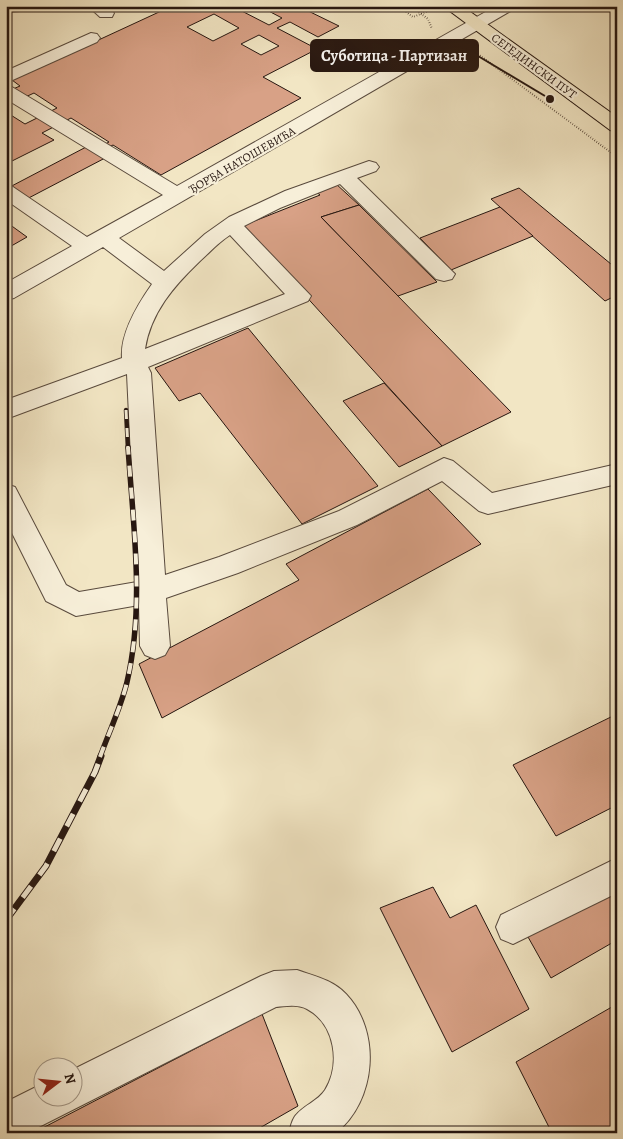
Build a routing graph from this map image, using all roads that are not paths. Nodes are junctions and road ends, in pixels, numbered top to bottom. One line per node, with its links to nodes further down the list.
1 (451, 6): 3 (main road, СЕГЕДИНСКИ ПУТ)
2 (508, 6): 3 (street, ЂОРЂА НАТОШЕВИЋА)
3 (477, 25): 7 (main road, СЕГЕДИНСКИ ПУТ); 11 (street, ЂОРЂА НАТОШЕВИЋА)
4 (91, 38): 5 (street)
5 (6, 78)
6 (6, 91): 11 (street)
7 (617, 126)
8 (369, 167): 9 (street)
9 (344, 176): 12 (street); 14 (street)
10 (6, 191): 13 (street)
11 (179, 196): 13 (street, ЂОРЂА НАТОШЕВИЋА)
12 (232, 225): 15 (street); 17 (street)
13 (96, 242): 15 (street); 16 (street, ЂОРЂА НАТОШЕВИЋА)
14 (444, 274)
15 (164, 282): 17 (street)
16 (6, 293)
17 (134, 363): 18 (street); 21 (street)
18 (6, 410)
19 (617, 474): 21 (street)
20 (6, 494): 21 (street)
21 (152, 592): 22 (street)
22 (154, 646)
23 (617, 875): 24 (street)
24 (513, 926)
25 (82, 1085): 28 (street)
26 (39, 1106): 27 (street)
27 (6, 1123)
28 (309, 1129)

